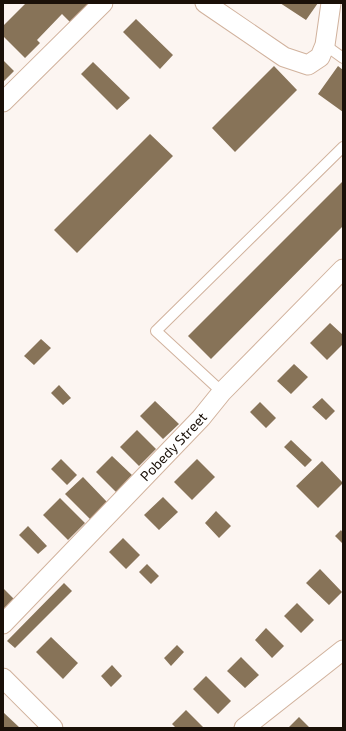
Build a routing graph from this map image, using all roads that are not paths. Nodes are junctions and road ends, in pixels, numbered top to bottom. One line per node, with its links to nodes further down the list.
1 (103, 3): 6 (street)
2 (205, 3): 4 (street)
3 (331, 3): 4 (street)
4 (325, 45): 5 (lane)
5 (343, 58)
6 (3, 102)
7 (343, 147): 9 (lane)
8 (343, 269): 9 (street, Pobedy Street)
9 (222, 392): 10 (street, Pobedy Street)
10 (3, 624)
11 (343, 650): 14 (street)
12 (3, 678): 13 (street)
13 (53, 728)
14 (244, 728)

